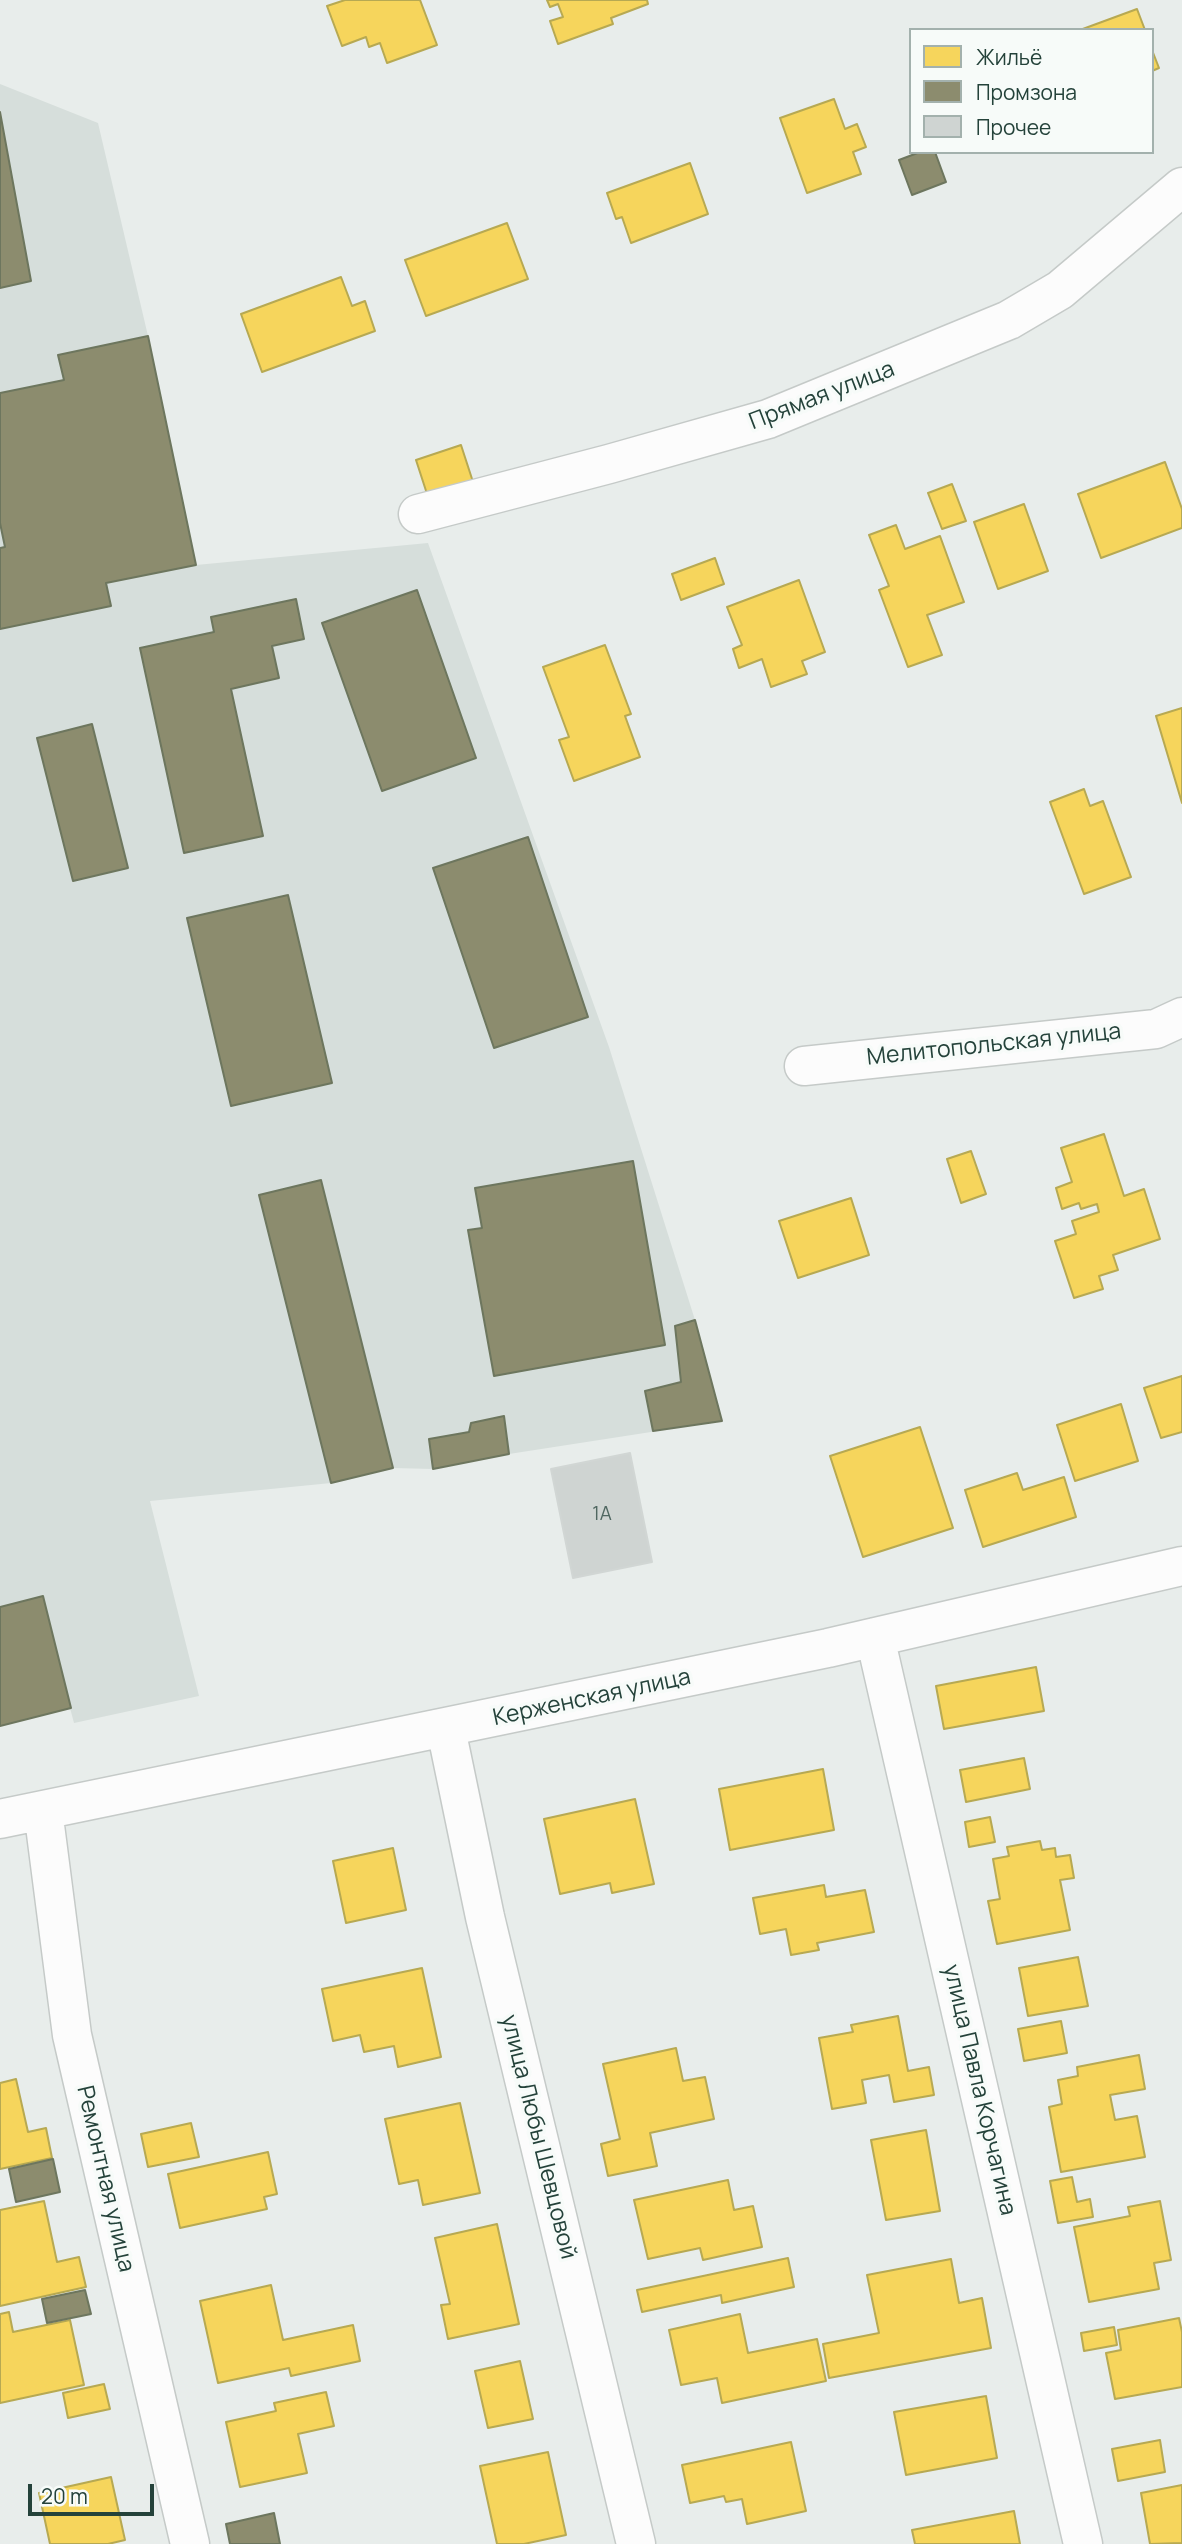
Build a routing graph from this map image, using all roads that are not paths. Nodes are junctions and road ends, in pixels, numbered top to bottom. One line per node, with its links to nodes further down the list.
1 (1182, 187): 2 (street, Прямая улица)
2 (418, 513)
3 (1182, 1017): 4 (street, Мелитопольская улица)
4 (804, 1066)
5 (1182, 1566): 6 (street, Керженская улица)
6 (876, 1637): 7 (street, Керженская улица); 12 (street, улица Павла Корчагина)
7 (446, 1728): 8 (street, Керженская улица); 11 (street, улица Любы Шевцовой)
8 (43, 1810): 9 (street, Керженская улица); 10 (street, Ремонтная улица)
9 (0, 1819)
10 (190, 2544)
11 (636, 2544)
12 (1083, 2544)

